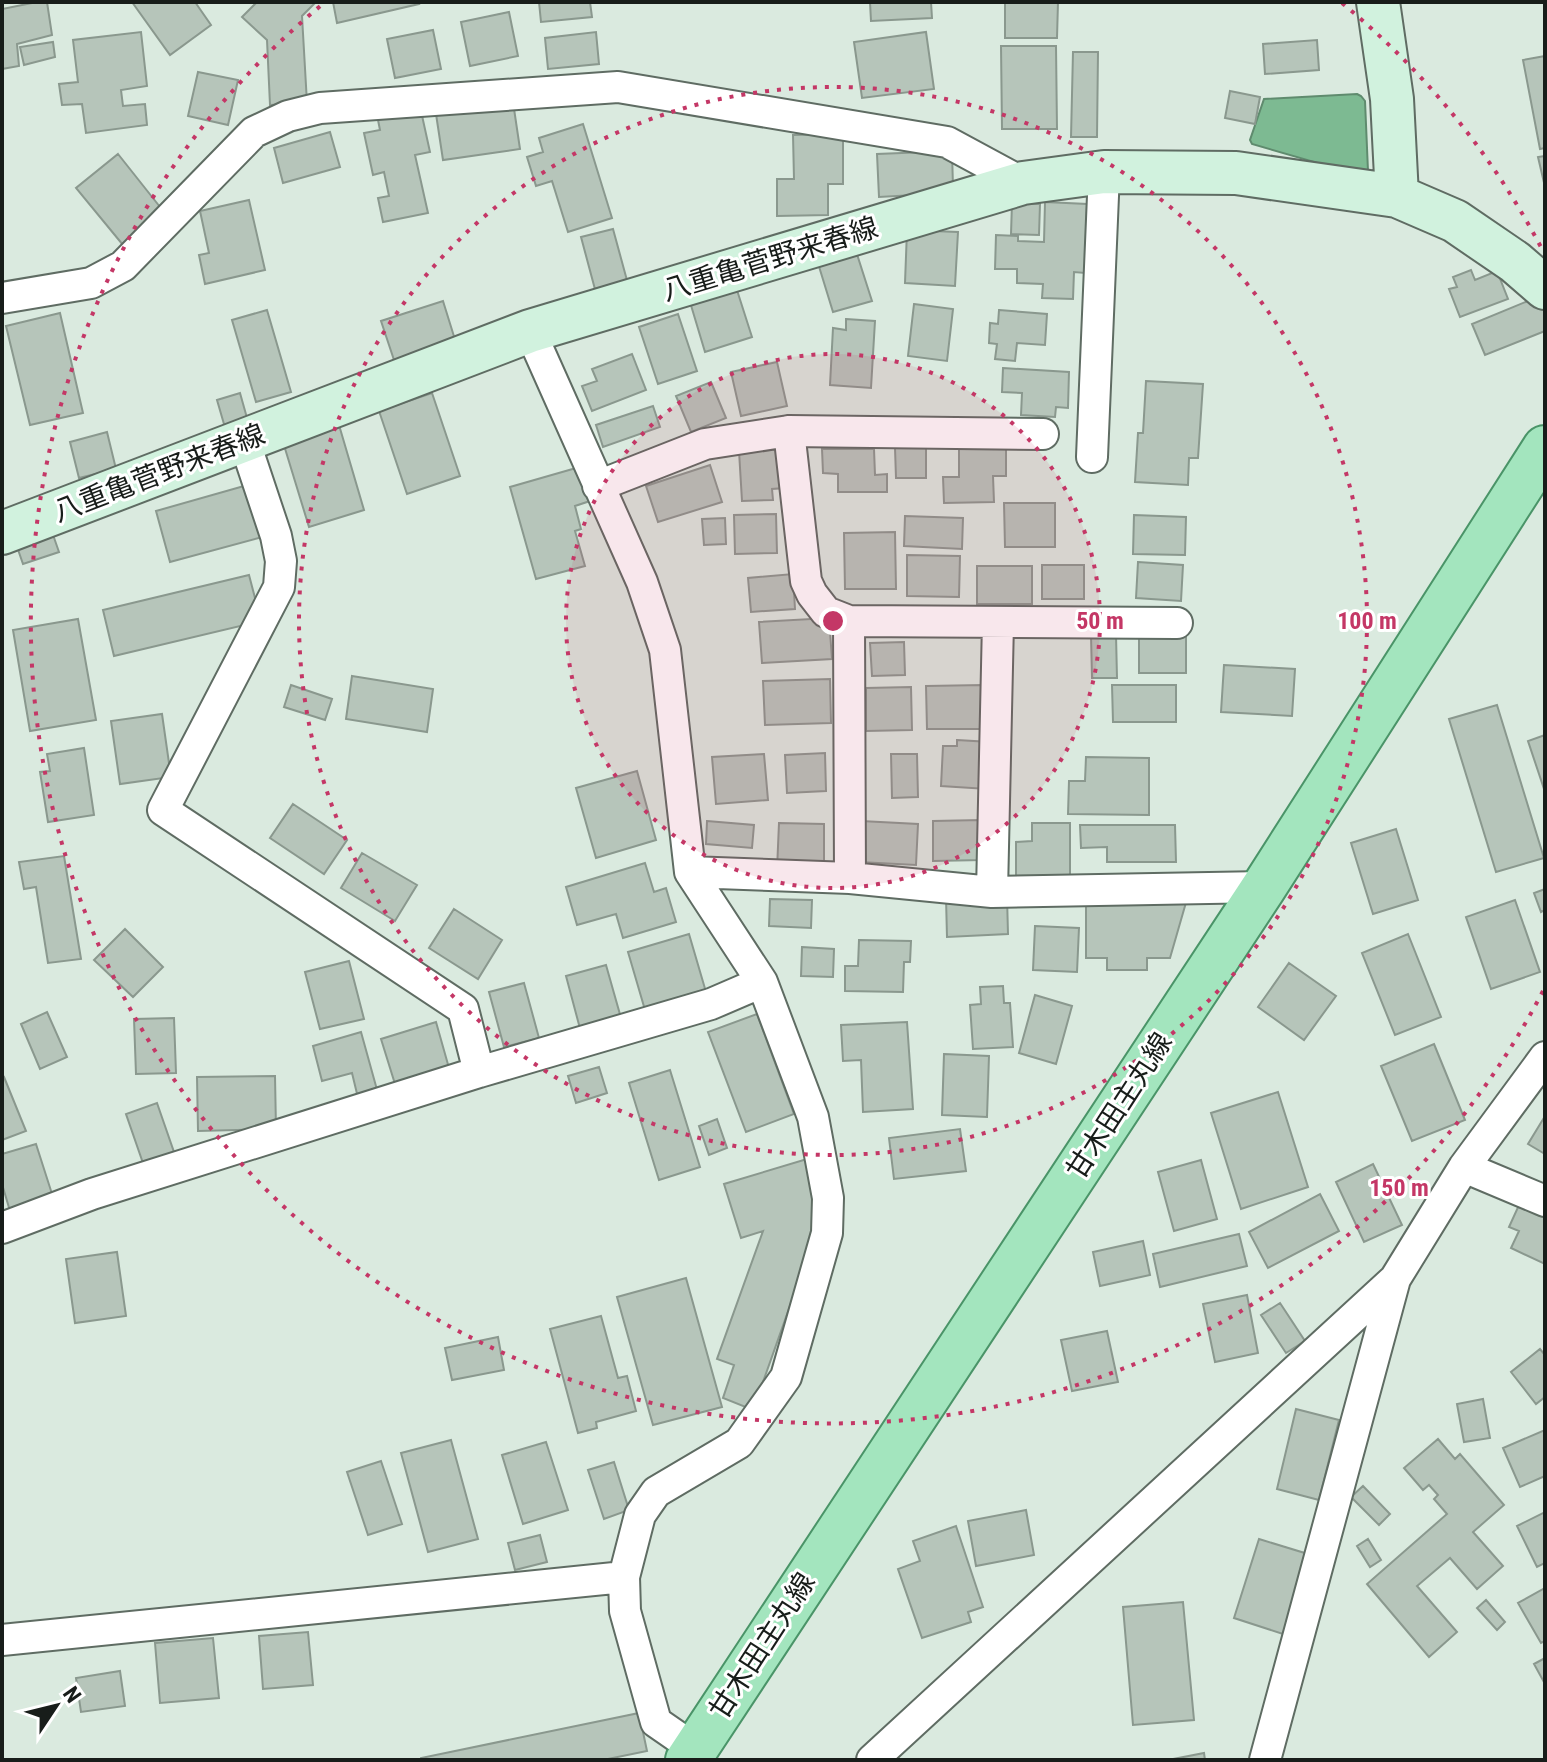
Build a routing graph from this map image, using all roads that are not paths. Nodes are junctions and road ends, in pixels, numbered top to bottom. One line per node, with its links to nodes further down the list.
1 (1378, 2): 4 (main road)
2 (1104, 172): 3 (main road, 八重亀菅野来春線); 4 (main road, 八重亀菅野来春線); 12 (street)
3 (1023, 183): 6 (street); 7 (main road, 八重亀菅野来春線)
4 (1397, 196): 5 (main road, 八重亀菅野来春線)
5 (1545, 288)
6 (2, 298)
7 (530, 331): 10 (main road, 八重亀菅野来春線); 13 (street)
8 (789, 431): 9 (street); 13 (street); 15 (street)
9 (1043, 434)
10 (244, 440): 14 (main road, 八重亀菅野来春線); 24 (street)
11 (1545, 448): 20 (main road, 甘木田主丸線)
12 (1092, 457)
13 (598, 486): 18 (street)
14 (2, 533)
15 (849, 621): 16 (street); 19 (street)
16 (998, 622): 17 (street); 21 (street)
17 (1177, 623)
18 (690, 872): 19 (street); 22 (street)
19 (850, 878): 21 (street)
20 (1264, 887): 21 (street); 31 (main road, 甘木田主丸線)
21 (992, 892)
22 (762, 982): 24 (street); 29 (street)
23 (1545, 1057): 25 (street)
24 (479, 1072): 27 (street)
25 (1464, 1167): 26 (street); 28 (street)
26 (1545, 1201)
27 (2, 1228)
28 (1395, 1279): 32 (street); 33 (street)
29 (624, 1577): 30 (street); 31 (street)
30 (2, 1640)
31 (691, 1754)
32 (872, 1760)
33 (1265, 1760)

